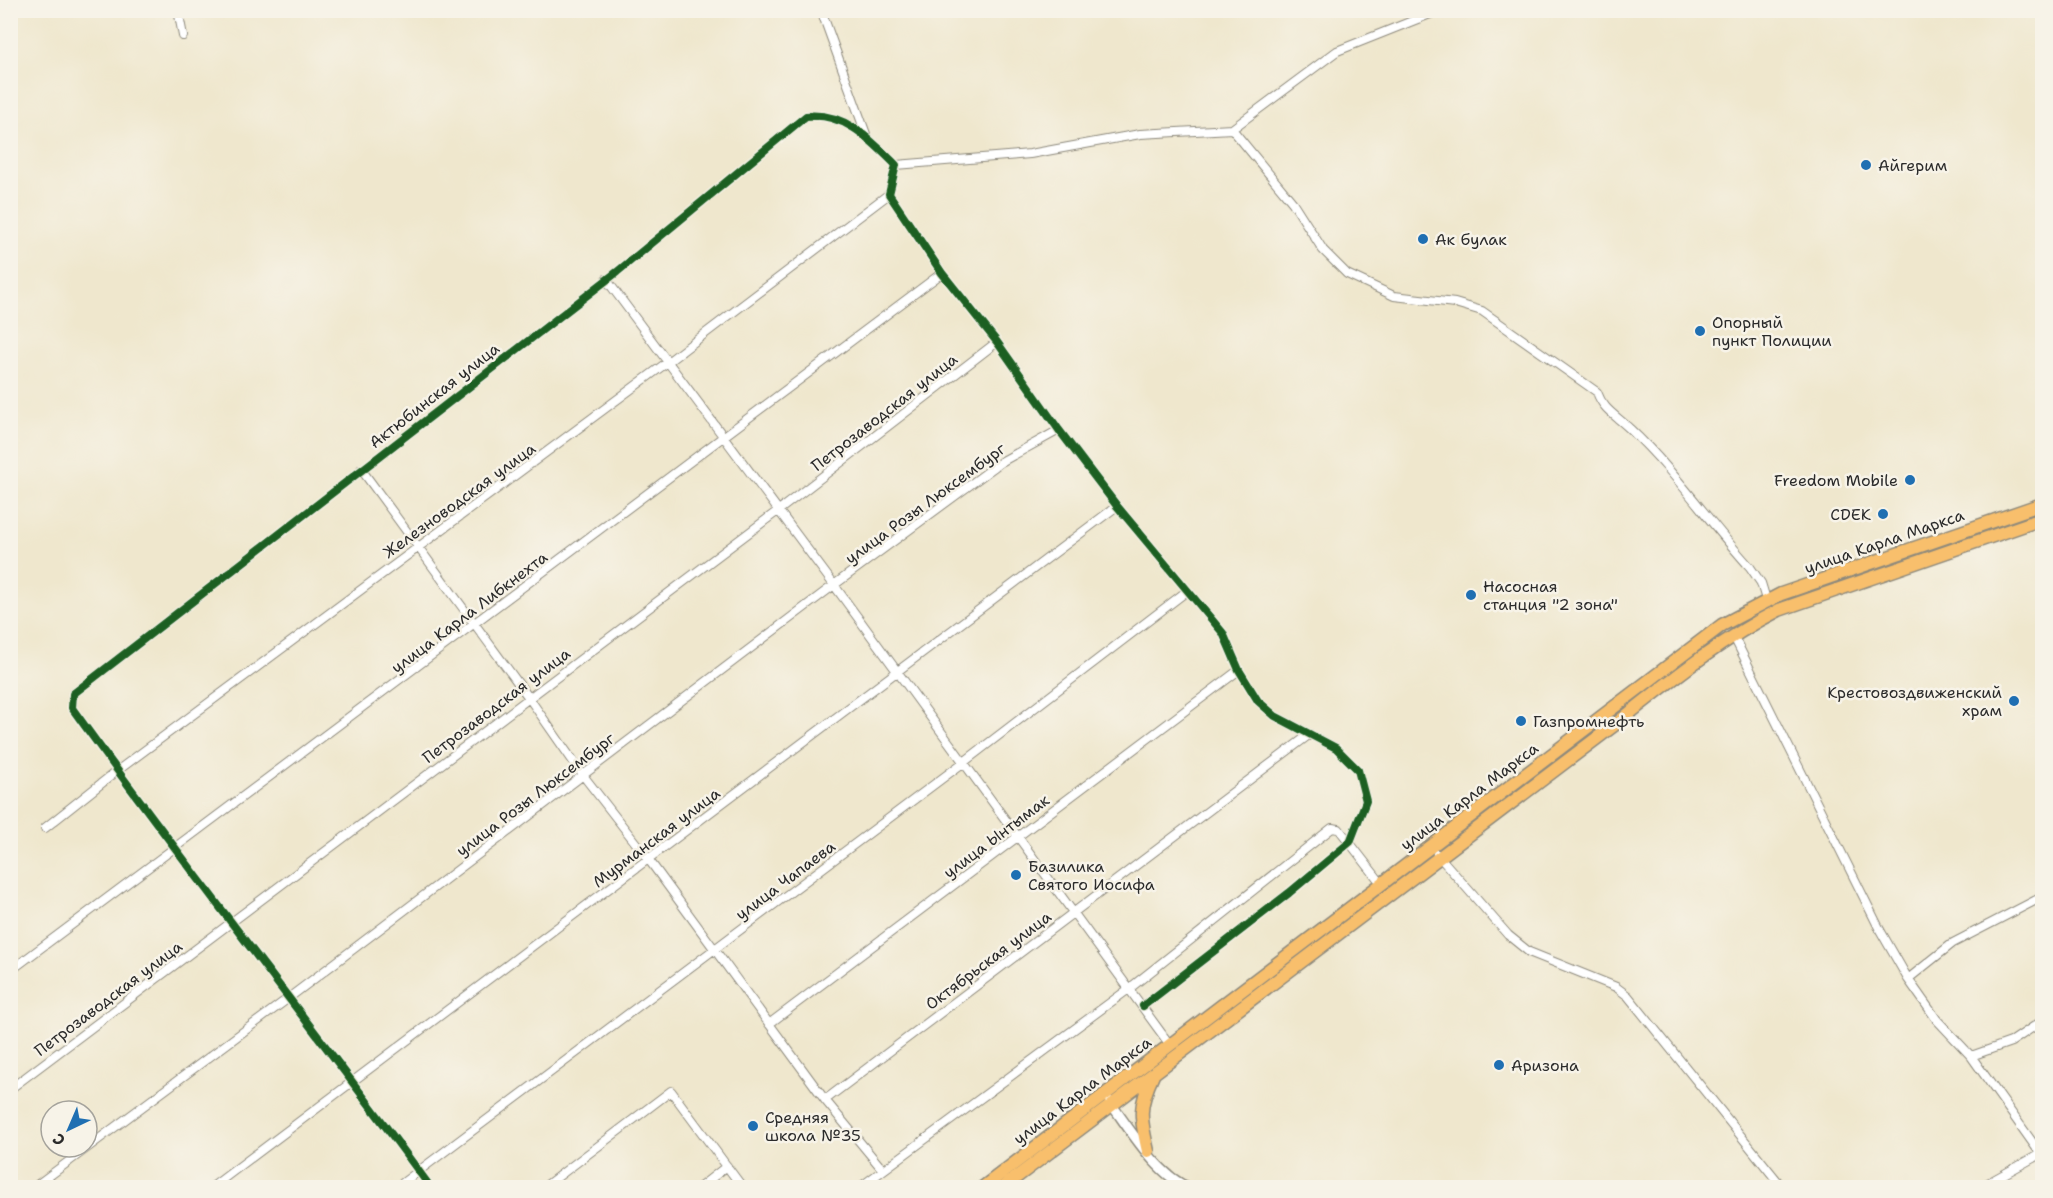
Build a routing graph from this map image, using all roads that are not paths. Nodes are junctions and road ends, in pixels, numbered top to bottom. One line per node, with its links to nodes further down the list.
1 (178, 10): 4 (street)
2 (821, 10): 6 (street)
3 (1440, 10): 5 (street)
4 (183, 36)
5 (1232, 129): 7 (street); 23 (street)
6 (866, 134): 7 (street); 10 (street, Актюбинская улица)
7 (896, 165): 8 (street)
8 (889, 194): 9 (street); 12 (street, Железноводская улица)
9 (942, 273): 11 (street); 14 (street, улица Карла Либкнехта)
10 (606, 279): 12 (street); 15 (street, Актюбинская улица)
11 (997, 342): 13 (street); 18 (street, Петрозаводская улица)
12 (669, 362): 14 (street); 20 (street, Железноводская улица)
13 (1059, 430): 17 (street); 21 (street, улица Розы Люксембург)
14 (724, 435): 18 (street); 25 (street, улица Карла Либкнехта)
15 (361, 469): 20 (street); 32 (street, Актюбинская улица)
16 (2043, 504): 23 (main road, улица Карла Маркса)
17 (1117, 506): 22 (street); 28 (street, Мурманская улица)
18 (778, 510): 21 (street); 29 (street, Петрозаводская улица)
19 (2043, 519): 24 (main road, улица Карла Маркса)
20 (418, 547): 25 (street); 32 (street, Железноводская улица)
21 (834, 585): 28 (street); 33 (street, улица Розы Люксембург)
22 (1187, 591): 27 (street); 31 (street, улица Чапаева)
23 (1766, 601): 24 (street); 37 (main road, улица Карла Маркса)
24 (1773, 613): 26 (main road, улица Карла Маркса)
25 (475, 624): 29 (street); 38 (street, улица Карла Либкнехта)
26 (1733, 635): 39 (main road, улица Карла Маркса); 47 (street)
27 (1239, 670): 30 (street); 35 (street, улица Ынтымак)
28 (898, 672): 31 (street); 40 (street, Мурманская улица)
29 (529, 698): 33 (street); 44 (street, Петрозаводская улица)
30 (1310, 734): 36 (street); 43 (street, Октябрьская улица)
31 (964, 762): 35 (street); 45 (street, улица Чапаева)
32 (117, 771): 34 (street, Железноводская улица); 38 (street)
33 (582, 774): 40 (street); 49 (street, улица Розы Люксембург)
34 (45, 828)
35 (1019, 836): 43 (street); 52 (street, улица Ынтымак)
36 (1350, 842): 41 (street); 48 (street); 50 (street)
37 (1430, 845): 39 (street); 41 (main road, улица Карла Маркса)
38 (176, 849): 44 (street); 46 (street, улица Карла Либкнехта)
39 (1439, 855): 55 (main road, улица Карла Маркса); 77 (street)
40 (649, 860): 45 (street); 56 (street, Мурманская улица)
41 (1381, 883): 53 (main road, улица Карла Маркса)
42 (2043, 897): 47 (street)
43 (1074, 912): 48 (street); 59 (street, Октябрьская улица)
44 (231, 921): 49 (street); 57 (street, Петрозаводская улица)
45 (714, 949): 52 (street); 65 (street, улица Чапаева)
46 (10, 971)
47 (1908, 979): 54 (street)
48 (1130, 988): 50 (street); 64 (street)
49 (290, 997): 56 (street); 66 (street, улица Розы Люксембург)
50 (1143, 1006): 53 (street)
51 (2043, 1021): 54 (street)
52 (769, 1024): 59 (street)
53 (1170, 1045): 58 (main road, улица Карла Маркса)
54 (1971, 1056): 62 (street)
55 (1154, 1073): 60 (main road, улица Карла Маркса); 61 (main road)
56 (352, 1081): 65 (street); 67 (street, Мурманская улица)
57 (10, 1089)
58 (1104, 1094): 60 (street); 74 (main road, улица Карла Маркса)
59 (825, 1100): 64 (street)
60 (1112, 1105): 61 (street); 75 (main road, улица Карла Маркса)
61 (1148, 1151): 76 (street)
62 (2042, 1153): 78 (street)
63 (727, 1166): 70 (street); 71 (street); 72 (street)
64 (883, 1170): 73 (street)
65 (418, 1171): 68 (street, улица Чапаева); 69 (street)
66 (33, 1188)
67 (211, 1188)
68 (396, 1188)
69 (430, 1188)
70 (543, 1188)
71 (699, 1188)
72 (743, 1188)
73 (859, 1188)
74 (982, 1188)
75 (1002, 1188)
76 (1190, 1188)
77 (1783, 1188)
78 (1979, 1188)

